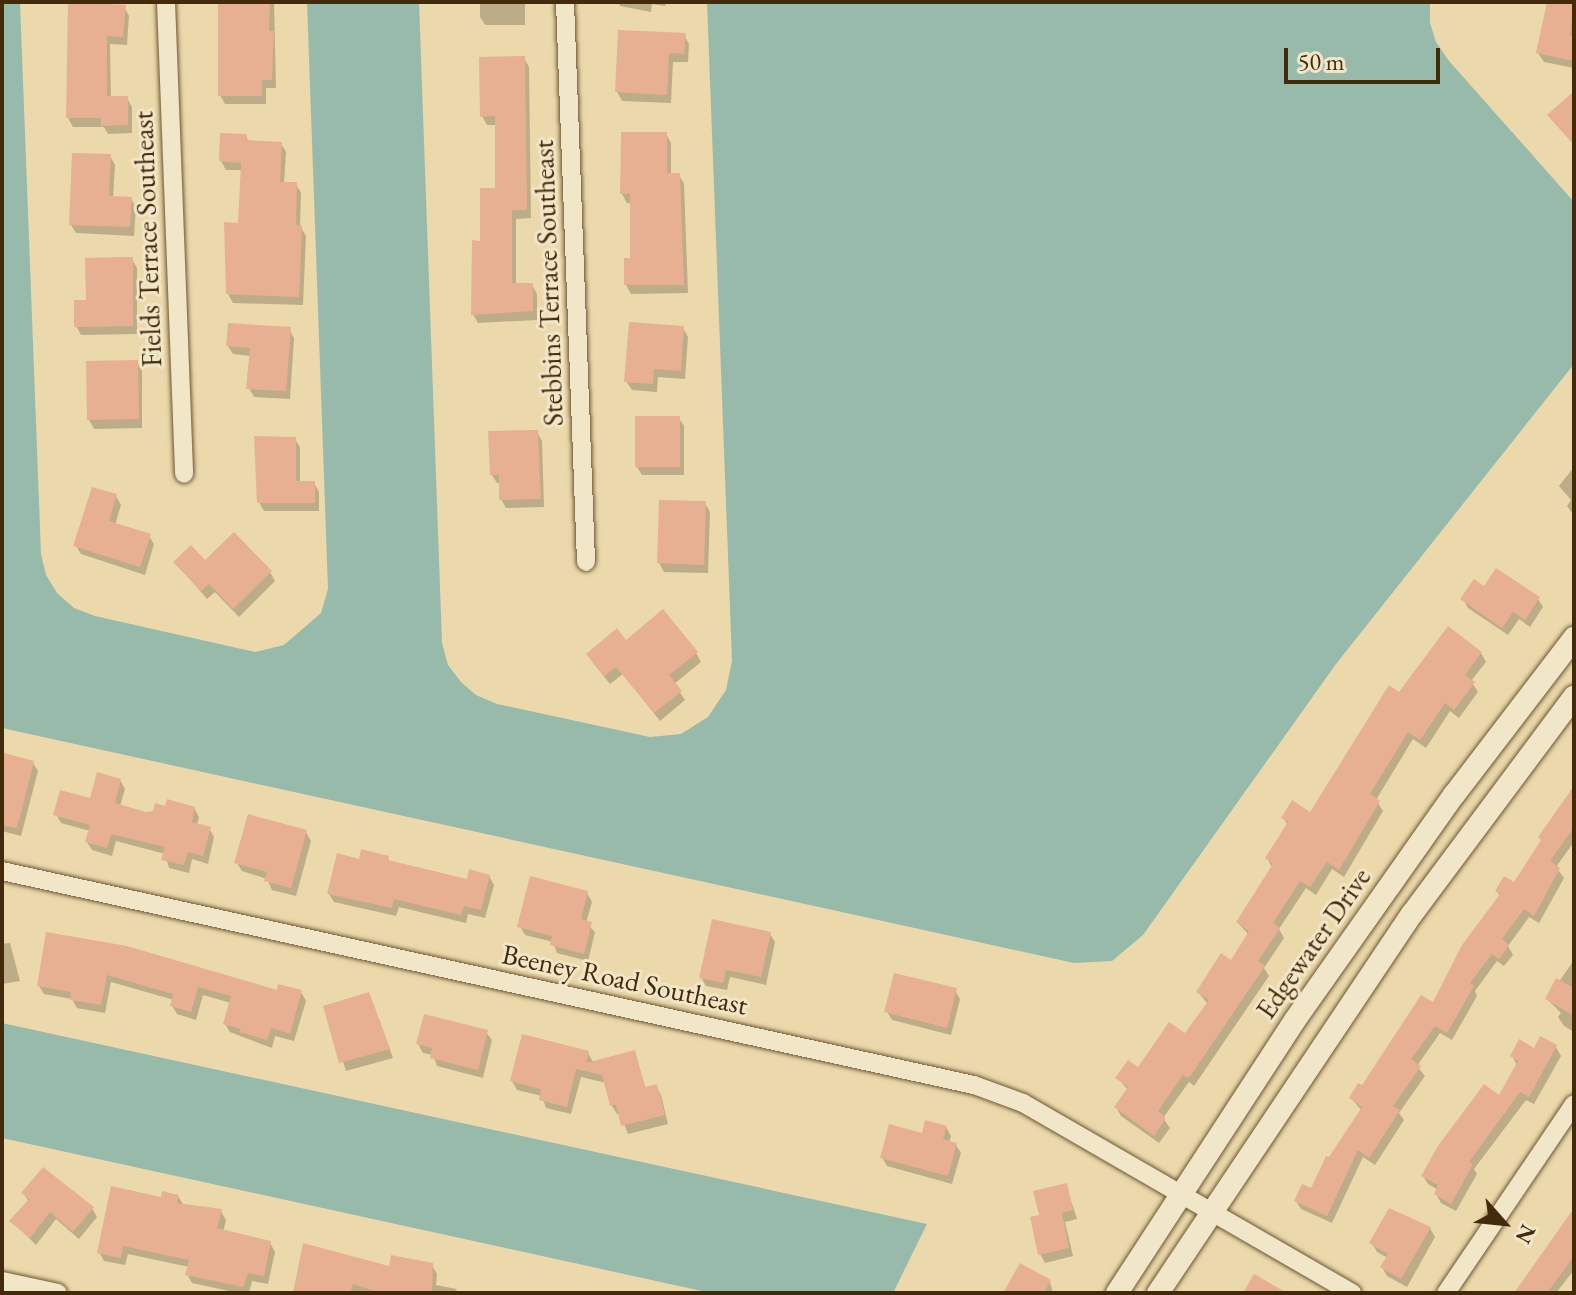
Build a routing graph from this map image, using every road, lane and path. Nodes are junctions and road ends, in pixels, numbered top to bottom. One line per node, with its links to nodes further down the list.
1 (166, 2): 3 (street, Fields Terrace Southeast)
2 (565, 2): 4 (street, Stebbins Terrace Southeast)
3 (184, 474)
4 (586, 562)
5 (1574, 638): 7 (street, Edgewater Drive)
6 (1574, 697): 8 (street)
7 (1524, 704): 8 (street); 11 (street, Edgewater Drive)
8 (1551, 728): 12 (street)
9 (2, 871): 11 (street, Beeney Road Southeast)
10 (1574, 1104): 18 (street)
11 (1181, 1193): 12 (street, Beeney Road Southeast); 15 (street, Edgewater Drive)
12 (1211, 1210): 16 (street); 17 (street, Beeney Road Southeast)
13 (2, 1281): 14 (street)
14 (58, 1293)
15 (1117, 1293)
16 (1158, 1293)
17 (1352, 1293)
18 (1446, 1293)

